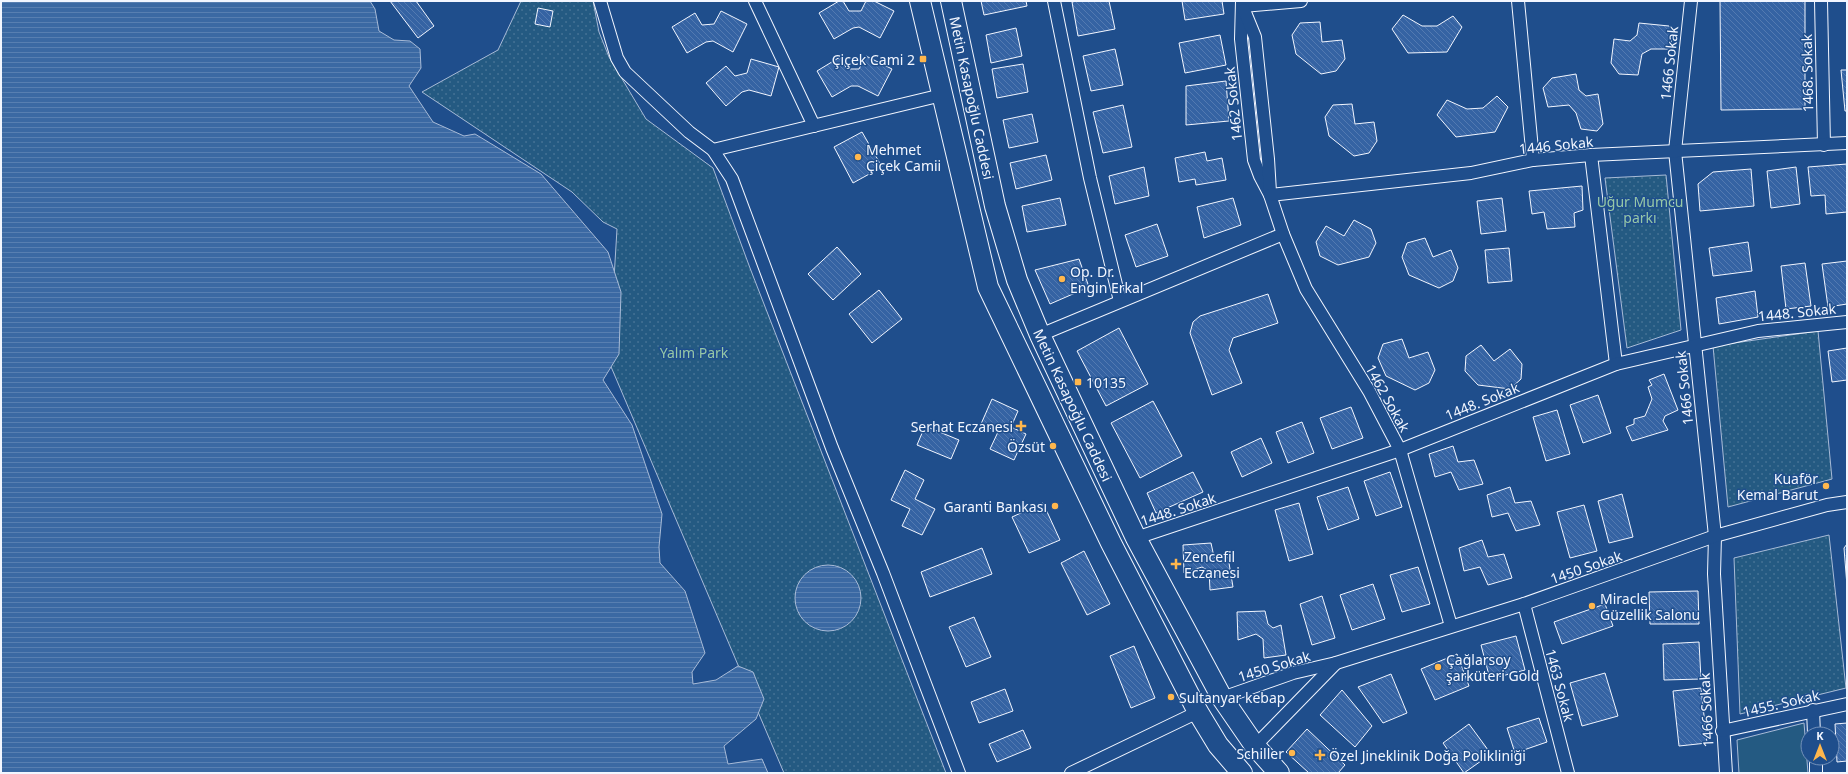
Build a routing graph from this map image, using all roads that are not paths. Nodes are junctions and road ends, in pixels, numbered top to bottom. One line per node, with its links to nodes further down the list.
1 (600, 1): 15 (street)
2 (754, 1): 12 (street)
3 (920, 1): 11 (main road, Metin Kasapoğlu Caddesi)
4 (951, 1): 23 (main road, Metin Kasapoğlu Caddesi)
5 (1054, 1): 21 (street)
6 (1301, 1): 10 (street)
7 (1518, 1): 18 (street)
8 (1691, 1): 16 (street, 1466 Sokak)
9 (1821, 1): 14 (street, 1468. Sokak)
10 (1242, 3): 19 (street, 1462 Sokak)
11 (942, 95): 12 (street); 36 (main road, Metin Kasapoğlu Caddesi)
12 (814, 126): 15 (street)
13 (1847, 144): 14 (street, 1446 Sokak)
14 (1824, 145): 16 (street, 1446 Sokak)
15 (713, 150): 40 (street)
16 (1675, 151): 17 (street, 1446 Sokak); 24 (street, 1466 Sokak)
17 (1591, 155): 18 (street, 1446 Sokak); 25 (street)
18 (1533, 160): 19 (street, 1446 Sokak)
19 (1270, 196): 20 (street, 1462 Sokak)
20 (1283, 234): 21 (street); 26 (street, 1462 Sokak)
21 (1120, 301): 23 (street)
22 (1847, 322): 24 (street, 1448. Sokak)
23 (1040, 335): 29 (main road, Metin Kasapoğlu Caddesi)
24 (1694, 345): 25 (street, 1448. Sokak); 28 (street, 1466 Sokak)
25 (1616, 364): 26 (street, 1448. Sokak)
26 (1400, 450): 29 (street, 1448. Sokak); 31 (street, 1462 Sokak)
27 (1847, 502): 28 (street, 1450 Sokak)
28 (1715, 536): 30 (street, 1450 Sokak); 38 (street, 1466 Sokak)
29 (1136, 538): 33 (main road, Metin Kasapoğlu Caddesi)
30 (1524, 604): 31 (street, 1450 Sokak); 44 (street, 1463 Sokak)
31 (1451, 626): 32 (street, 1450 Sokak)
32 (1336, 664): 33 (street, 1450 Sokak); 39 (street, 1450 Sokak)
33 (1222, 698): 39 (main road, Metin Kasapoğlu Caddesi)
34 (1847, 704): 35 (street, 1455. Sokak)
35 (1813, 710): 37 (street); 38 (street, 1455. Sokak)
36 (1198, 712): 41 (street); 42 (main road, Metin Kasapoğlu Caddesi)
37 (1814, 726)
38 (1722, 731): 45 (street, 1466 Sokak)
39 (1255, 746): 43 (main road, Metin Kasapoğlu Caddesi)
40 (959, 773)
41 (1071, 773)
42 (1242, 773)
43 (1279, 773)
44 (1568, 773)
45 (1726, 773)

